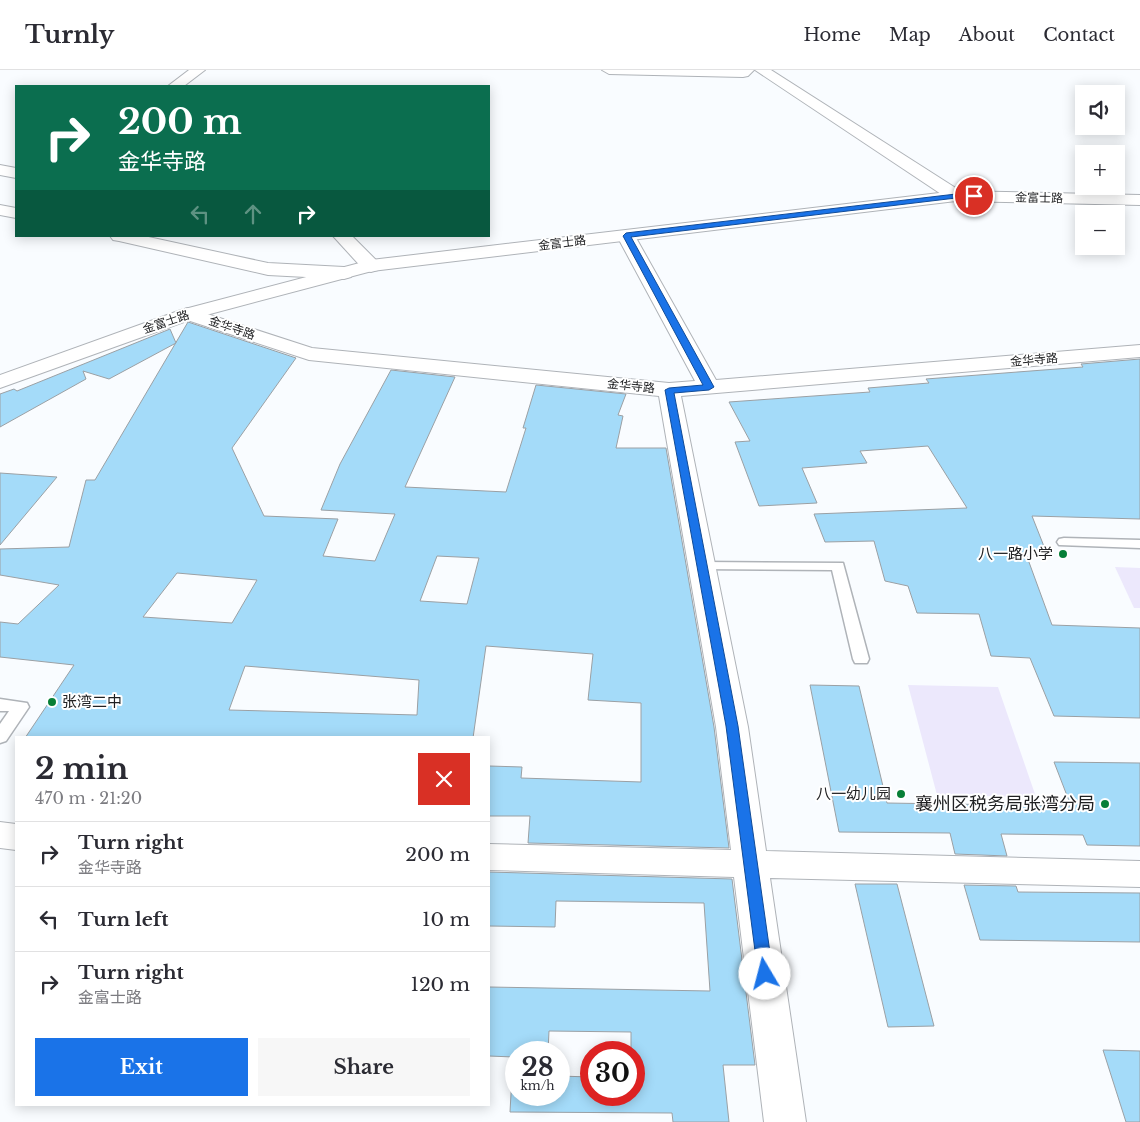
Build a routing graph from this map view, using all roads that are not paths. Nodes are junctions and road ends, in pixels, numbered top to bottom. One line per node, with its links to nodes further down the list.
1 (196, 70): 5 (street)
2 (610, 70): 3 (street)
3 (747, 70)
4 (762, 70): 8 (street)
5 (176, 85)
6 (0, 170): 7 (street)
7 (15, 173)
8 (956, 196): 9 (street, 金富士路); 12 (street, 金富士路)
9 (1140, 200)
10 (0, 210): 11 (street)
11 (15, 213)
12 (626, 236): 15 (street, 金富士路); 20 (street)
13 (124, 237): 16 (street)
14 (343, 237): 15 (street)
15 (371, 266): 16 (street, 金富士路)
16 (344, 273): 17 (street, 金富士路)
17 (188, 314): 19 (street, 金富士路); 21 (street, 金华寺路)
18 (1140, 351): 20 (street, 金华寺路)
19 (0, 382)
20 (709, 387): 21 (street, 金华寺路)
21 (669, 390): 24 (street)
22 (1064, 542): 23 (lane)
23 (1140, 544)
24 (702, 566): 25 (lane); 31 (street)
25 (862, 659)
26 (0, 705): 27 (lane)
27 (0, 737)
28 (0, 835): 29 (street)
29 (15, 837)
30 (490, 856): 31 (street)
31 (750, 862): 32 (street); 33 (street)
32 (1140, 874)
33 (785, 1122)

